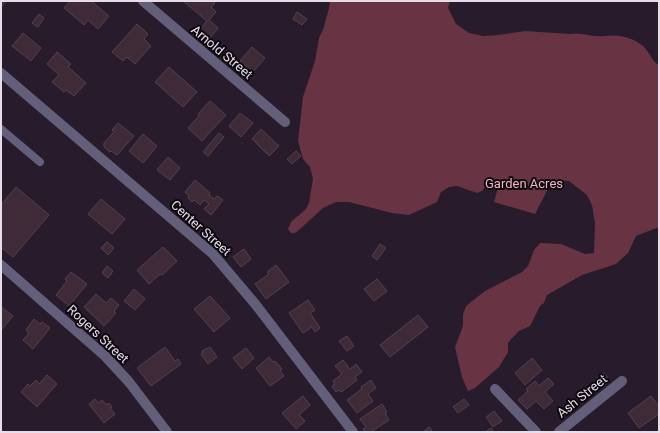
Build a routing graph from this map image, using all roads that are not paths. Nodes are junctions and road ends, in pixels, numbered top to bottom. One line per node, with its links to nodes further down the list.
1 (143, 1): 3 (street, Arnold Street)
2 (1, 73): 10 (street, Center Street)
3 (285, 122)
4 (1, 129): 5 (lane)
5 (40, 162)
6 (1, 265): 9 (street, Rogers Street)
7 (622, 381): 12 (street, Ash Street)
8 (495, 389): 11 (street)
9 (167, 432)
10 (353, 432)
11 (536, 432)
12 (559, 432)

